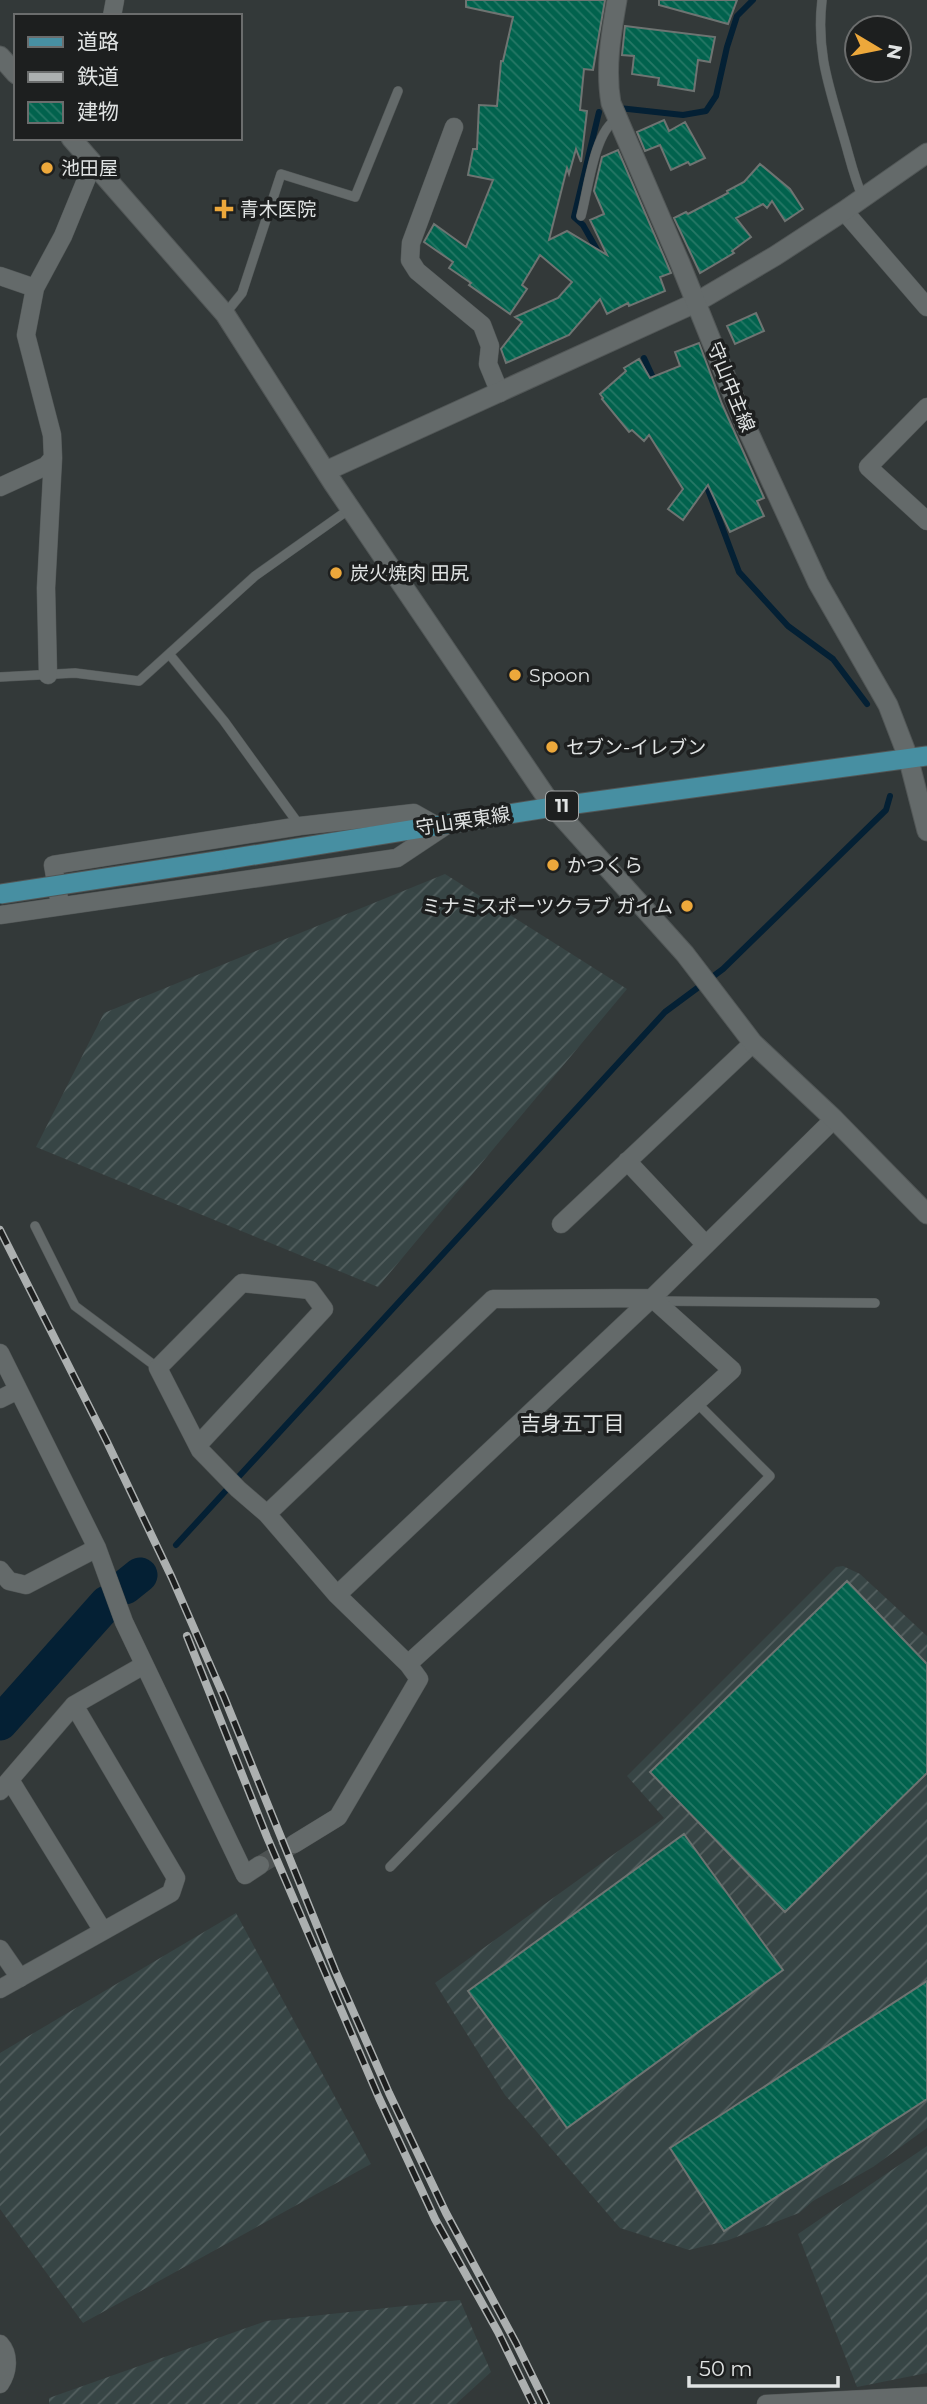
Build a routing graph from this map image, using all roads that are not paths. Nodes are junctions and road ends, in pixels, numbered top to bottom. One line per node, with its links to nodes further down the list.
1 (617, 0): 6 (street, 守山中主線)
2 (822, 0): 11 (lane)
3 (0, 56): 4 (street)
4 (14, 72)
5 (398, 91): 18 (lane)
6 (617, 119): 13 (lane); 16 (street, 守山中主線)
7 (454, 127): 19 (street)
8 (76, 140): 10 (street)
9 (927, 153): 11 (street)
10 (93, 163): 15 (street); 18 (street)
11 (863, 198): 12 (street)
12 (844, 211): 16 (street); 17 (street)
13 (581, 216)
14 (0, 276): 15 (street)
15 (35, 288): 21 (street)
16 (695, 303): 19 (street); 29 (street, 守山中主線)
17 (927, 307)
18 (225, 314): 22 (street)
19 (500, 393): 22 (street)
20 (927, 407): 25 (street)
21 (53, 458): 23 (street); 27 (street)
22 (326, 471): 24 (street)
23 (0, 487)
24 (351, 508): 26 (lane); 30 (street)
25 (927, 521)
26 (170, 655): 27 (lane); 32 (lane)
27 (48, 675): 28 (lane)
28 (0, 677)
29 (918, 757): 30 (main road, 守山栗東線 / 11); 33 (street, 守山中主線)
30 (553, 807): 31 (main road, 守山栗東線 / 11); 37 (street)
31 (443, 825): 32 (street); 34 (main road, 守山栗東線 / 11, bridge); 35 (street)
32 (300, 826): 35 (street)
33 (927, 831)
34 (0, 894)
35 (60, 906): 36 (street)
36 (0, 915)
37 (753, 1043): 38 (street); 39 (street)
38 (834, 1119): 40 (street); 43 (street)
39 (627, 1161): 41 (street); 43 (street)
40 (927, 1214)
41 (561, 1224)
42 (35, 1226): 47 (lane)
43 (706, 1245): 44 (street)
44 (653, 1300): 45 (lane); 50 (street); 52 (street); 55 (street)
45 (875, 1303)
46 (0, 1353): 48 (street)
47 (158, 1368): 51 (street); 51 (street)
48 (18, 1390): 49 (street); 53 (street)
49 (0, 1399)
50 (696, 1402): 56 (street); 62 (lane)
51 (198, 1445): 52 (street)
52 (267, 1514): 55 (street)
53 (97, 1548): 54 (street); 57 (street)
54 (0, 1570)
55 (337, 1595): 56 (street)
56 (408, 1664): 60 (street)
57 (144, 1665): 58 (street); 61 (street)
58 (74, 1705): 59 (street); 63 (street)
59 (5, 1785): 63 (street)
60 (294, 1844)
61 (260, 1865)
62 (390, 1867)
63 (103, 1931): 65 (street)
64 (0, 1949): 65 (street)
65 (20, 1978): 66 (street)
66 (0, 1989)
67 (0, 2344): 68 (street)
68 (0, 2384)
69 (927, 2396): 70 (street)
70 (765, 2404)

